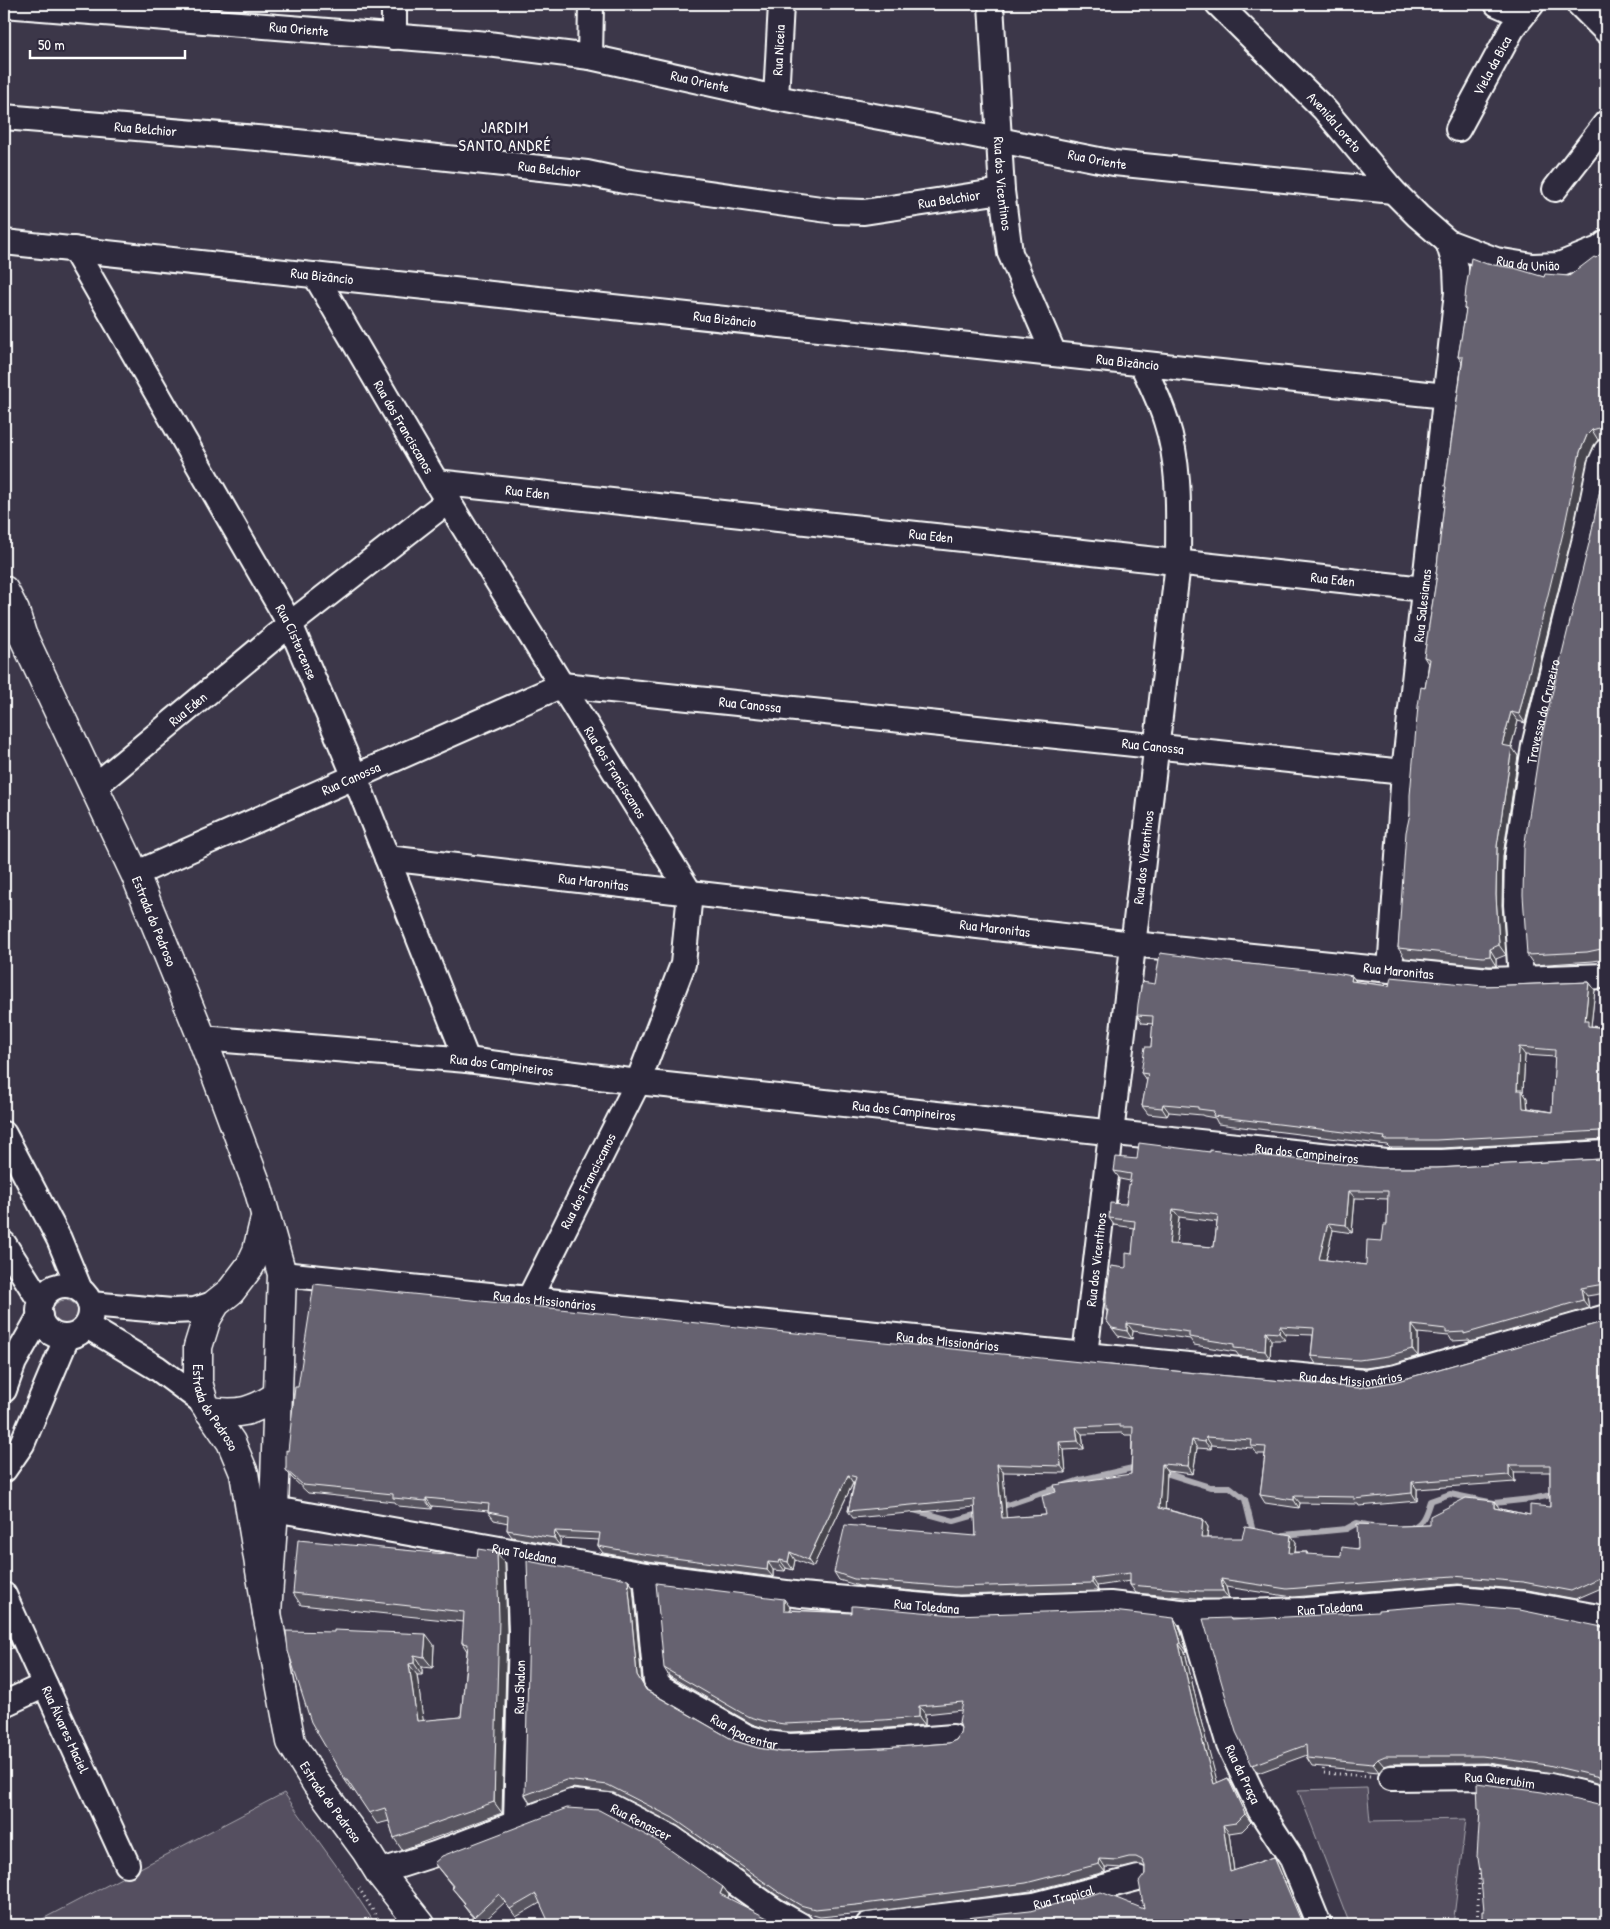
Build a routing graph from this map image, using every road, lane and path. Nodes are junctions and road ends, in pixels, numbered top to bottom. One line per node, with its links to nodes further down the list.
1 (394, 4): 13 (street)
2 (591, 4): 14 (street)
3 (781, 4): 15 (street, Rua Niceia)
4 (991, 4): 19 (street, Rua dos Vicentinos)
5 (1218, 4): 22 (street, Avenida Loreto)
6 (1497, 4): 10 (street)
7 (1578, 4): 12 (street)
8 (4, 5): 9 (street, Rua Oriente)
9 (27, 5): 11 (street, Rua Oriente)
10 (1527, 9): 18 (street, Viela da Bica)
11 (218, 13): 13 (street, Rua Oriente)
12 (1606, 31)
13 (394, 37): 14 (street, Rua Oriente)
14 (590, 57): 15 (street, Rua Oriente)
15 (776, 98): 19 (street, Rua Oriente)
16 (4, 117): 21 (street, Rua Belchior)
17 (1606, 123): 20 (street)
18 (1458, 129)
19 (998, 140): 21 (street, Rua dos Vicentinos); 22 (street, Rua Oriente)
20 (1555, 189)
21 (1002, 191): 28 (street, Rua dos Vicentinos)
22 (1393, 191): 24 (street, Avenida Loreto)
23 (4, 242): 26 (street, Rua Bizâncio)
24 (1448, 242): 25 (street, Rua da União); 30 (street, Rua Salesianas)
25 (1606, 243)
26 (74, 249): 27 (street, Rua Bizâncio); 36 (street, Rua Cistercense)
27 (315, 275): 28 (street, Rua Bizâncio); 32 (street, Rua dos Franciscanos)
28 (1054, 354): 29 (street, Rua Bizâncio)
29 (1142, 364): 30 (street, Rua Bizâncio); 33 (street, Rua dos Vicentinos)
30 (1446, 396): 34 (street, Rua Salesianas)
31 (1606, 451): 49 (street, Travessa do Cruzeiro)
32 (442, 491): 33 (street, Rua Eden); 36 (street, Rua Eden); 38 (street, Rua dos Franciscanos)
33 (1178, 563): 34 (street, Rua Eden); 39 (street, Rua dos Vicentinos)
34 (1424, 589): 40 (street, Rua Salesianas)
35 (4, 590): 37 (main road, Estrada do Pedroso)
36 (290, 624): 41 (street, Rua Cistercense); 42 (street, Rua Eden)
37 (13, 629): 42 (main road, Estrada do Pedroso)
38 (562, 685): 39 (street, Rua Canossa); 41 (street, Rua Canossa); 45 (street, Rua dos Franciscanos)
39 (1156, 745): 40 (street, Rua Canossa); 46 (street, Rua dos Vicentinos)
40 (1404, 772): 47 (street, Rua Salesianas)
41 (355, 777): 43 (street, Rua Cistercense); 44 (street, Rua Canossa)
42 (94, 787): 44 (main road, Estrada do Pedroso)
43 (387, 858): 45 (street, Rua Maronitas); 51 (street, Rua Cistercense)
44 (135, 874): 50 (main road, Estrada do Pedroso)
45 (690, 893): 46 (street, Rua Maronitas); 52 (street, Rua dos Franciscanos)
46 (1133, 944): 47 (street, Rua Maronitas); 53 (street, Rua dos Vicentinos)
47 (1390, 970): 49 (street, Rua Maronitas)
48 (1606, 976): 49 (street, Rua Maronitas)
49 (1521, 979)
50 (202, 1038): 51 (street, Rua dos Campineiros); 56 (main road, Estrada do Pedroso)
51 (467, 1060): 52 (street, Rua dos Campineiros)
52 (638, 1082): 53 (street, Rua dos Campineiros); 60 (street, Rua dos Franciscanos)
53 (1111, 1133): 55 (street, Rua dos Campineiros); 64 (street, Rua dos Vicentinos)
54 (4, 1134): 62 (street)
55 (1606, 1153)
56 (265, 1216): 58 (main road, Estrada do Pedroso); 59 (main road, Estrada do Pedroso)
57 (4, 1244): 61 (street)
58 (282, 1274): 59 (main road); 60 (street, Rua dos Missionários); 66 (main road, Estrada do Pedroso)
59 (223, 1297): 62 (street); 67 (main road, Estrada do Pedroso)
60 (529, 1299): 64 (street, Rua dos Missionários)
61 (40, 1309): 62 (street); 62 (street); 65 (street)
62 (81, 1314): 67 (street); 68 (street)
63 (1606, 1317): 64 (street, Rua dos Missionários)
64 (1085, 1355)
65 (4, 1390)
66 (278, 1395): 67 (main road); 69 (main road, Estrada do Pedroso)
67 (206, 1407): 69 (main road, Estrada do Pedroso)
68 (4, 1470)
69 (262, 1506): 70 (street, Rua Toledana); 84 (main road, Estrada do Pedroso)
70 (518, 1552): 71 (street, Rua Toledana); 81 (street, Rua Shalon)
71 (646, 1575): 74 (street, Rua Toledana); 77 (street, Rua Apacentar)
72 (4, 1595): 75 (street, Rua Álvares Maciel)
73 (1602, 1612): 74 (street, Rua Toledana)
74 (1190, 1613): 93 (street, Rua da Praça)
75 (45, 1685): 76 (street); 82 (street, Rua Álvares Maciel)
76 (4, 1704)
77 (952, 1737)
78 (1324, 1764): 79 (path)
79 (1391, 1778): 80 (street, Rua Querubim)
80 (1606, 1799)
81 (516, 1822): 84 (street, Rua Renascer); 91 (street, Rua Renascer)
82 (127, 1864)
83 (1480, 1864): 94 (path)
84 (379, 1872): 89 (main road, Estrada do Pedroso); 90 (main road, Estrada do Pedroso)
85 (1139, 1886): 87 (path); 92 (street, Rua Tropical)
86 (1138, 1911): 87 (path)
87 (1146, 1914): 88 (path)
88 (1147, 1920)
89 (421, 1925)
90 (432, 1925)
91 (800, 1925)
92 (868, 1925)
93 (1319, 1925)
94 (1477, 1925)

